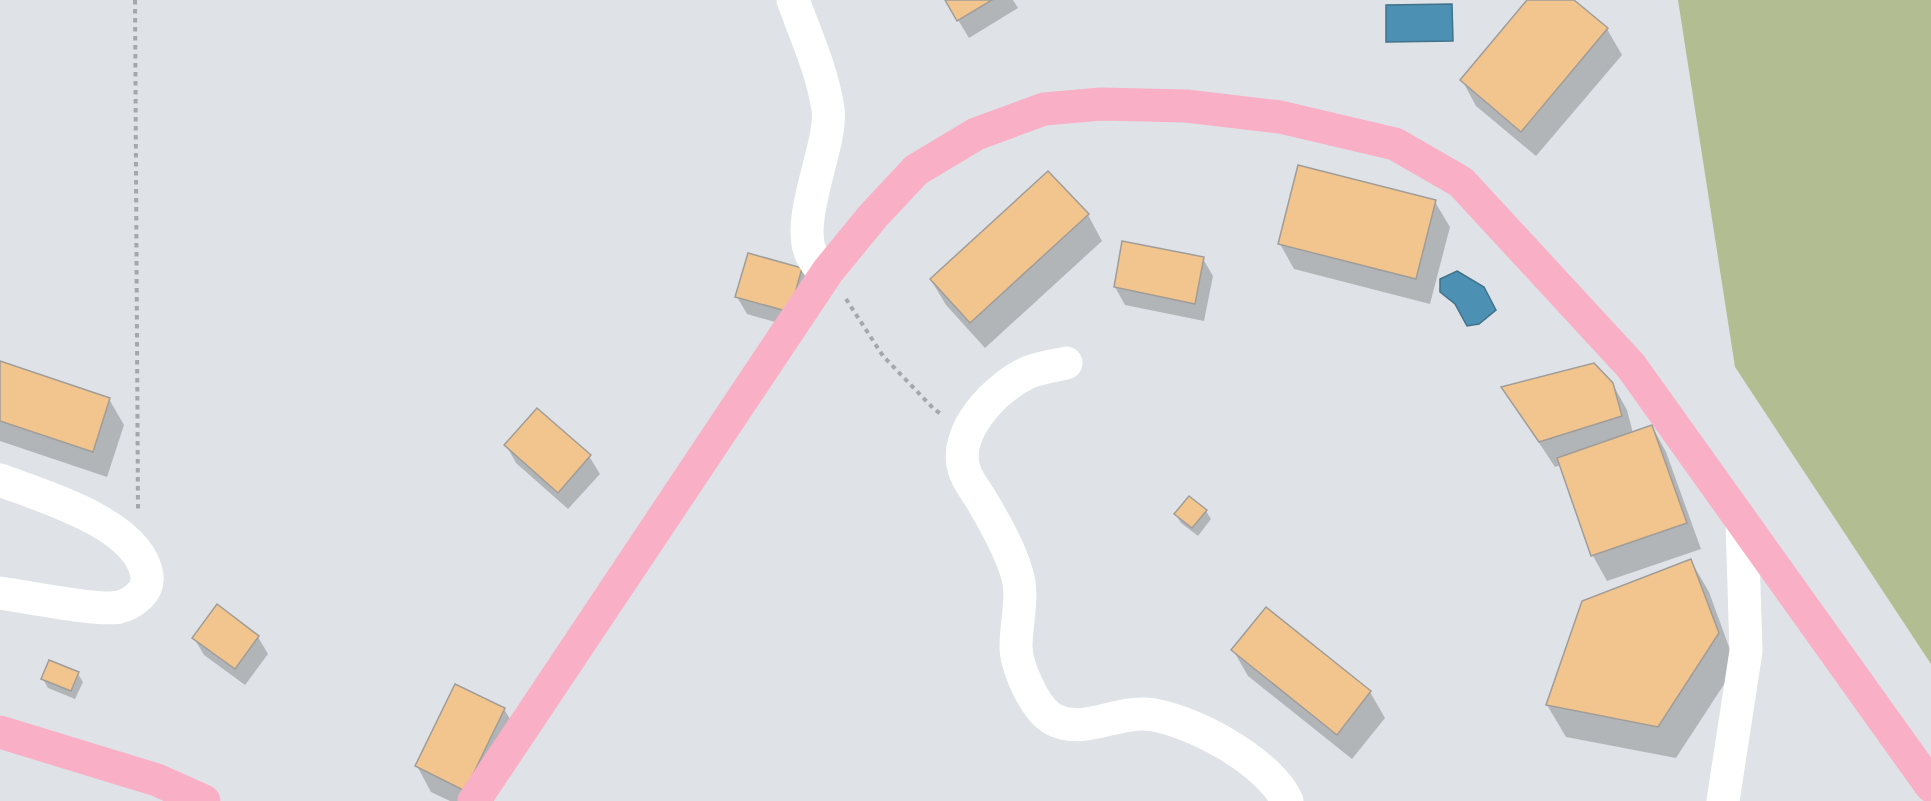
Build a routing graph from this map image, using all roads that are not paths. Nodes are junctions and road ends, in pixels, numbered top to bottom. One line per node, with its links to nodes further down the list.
1 (793, 0): 2 (street)
2 (828, 271): 5 (main road); 10 (main road)
3 (1066, 363): 11 (street)
4 (0, 480): 6 (street)
5 (1742, 523): 8 (main road); 12 (street)
6 (0, 593)
7 (0, 732): 9 (main road)
8 (1931, 786)
9 (204, 801)
10 (474, 801)
11 (1287, 801)
12 (1723, 801)

